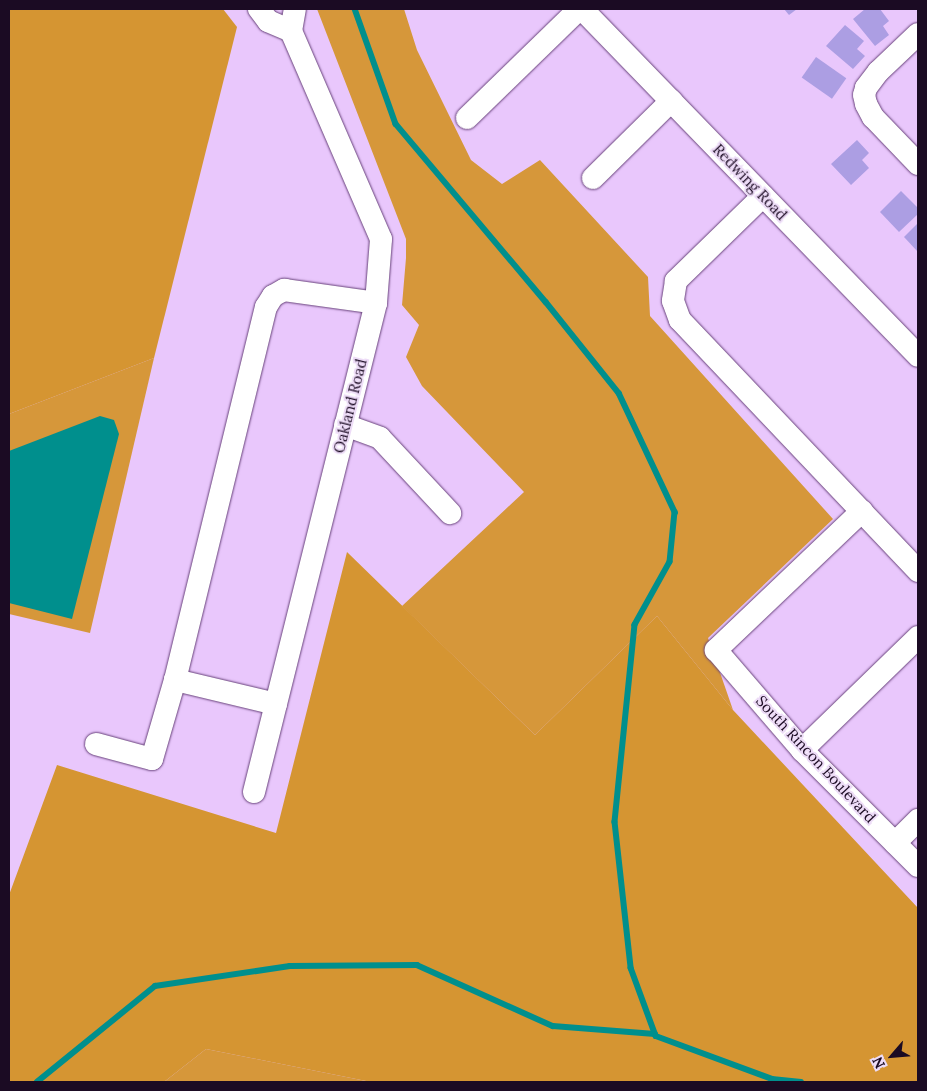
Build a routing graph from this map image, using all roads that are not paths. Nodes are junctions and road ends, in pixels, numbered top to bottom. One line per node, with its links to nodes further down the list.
1 (258, 9): 4 (street)
2 (295, 9): 4 (street)
3 (580, 9): 6 (street, Redwing Road); 7 (street)
4 (291, 31): 11 (street, Oakland Road)
5 (918, 34): 8 (street)
6 (671, 101): 9 (street); 10 (street, Redwing Road)
7 (467, 118)
8 (918, 164)
9 (593, 178)
10 (764, 196): 12 (street, Redwing Road); 14 (street)
11 (376, 303): 13 (street, Oakland Road); 18 (street)
12 (918, 356)
13 (345, 425): 15 (street); 19 (street, Oakland Road)
14 (862, 511): 16 (street); 21 (street, South Rincon Boulevard)
15 (450, 513)
16 (918, 571)
17 (918, 637): 21 (street)
18 (175, 680): 19 (street); 20 (street)
19 (276, 704): 22 (street, Oakland Road)
20 (96, 744)
21 (802, 750): 24 (street, South Rincon Boulevard)
22 (254, 792)
23 (918, 820): 24 (street)
24 (895, 843): 25 (street, South Rincon Boulevard)
25 (918, 866)

